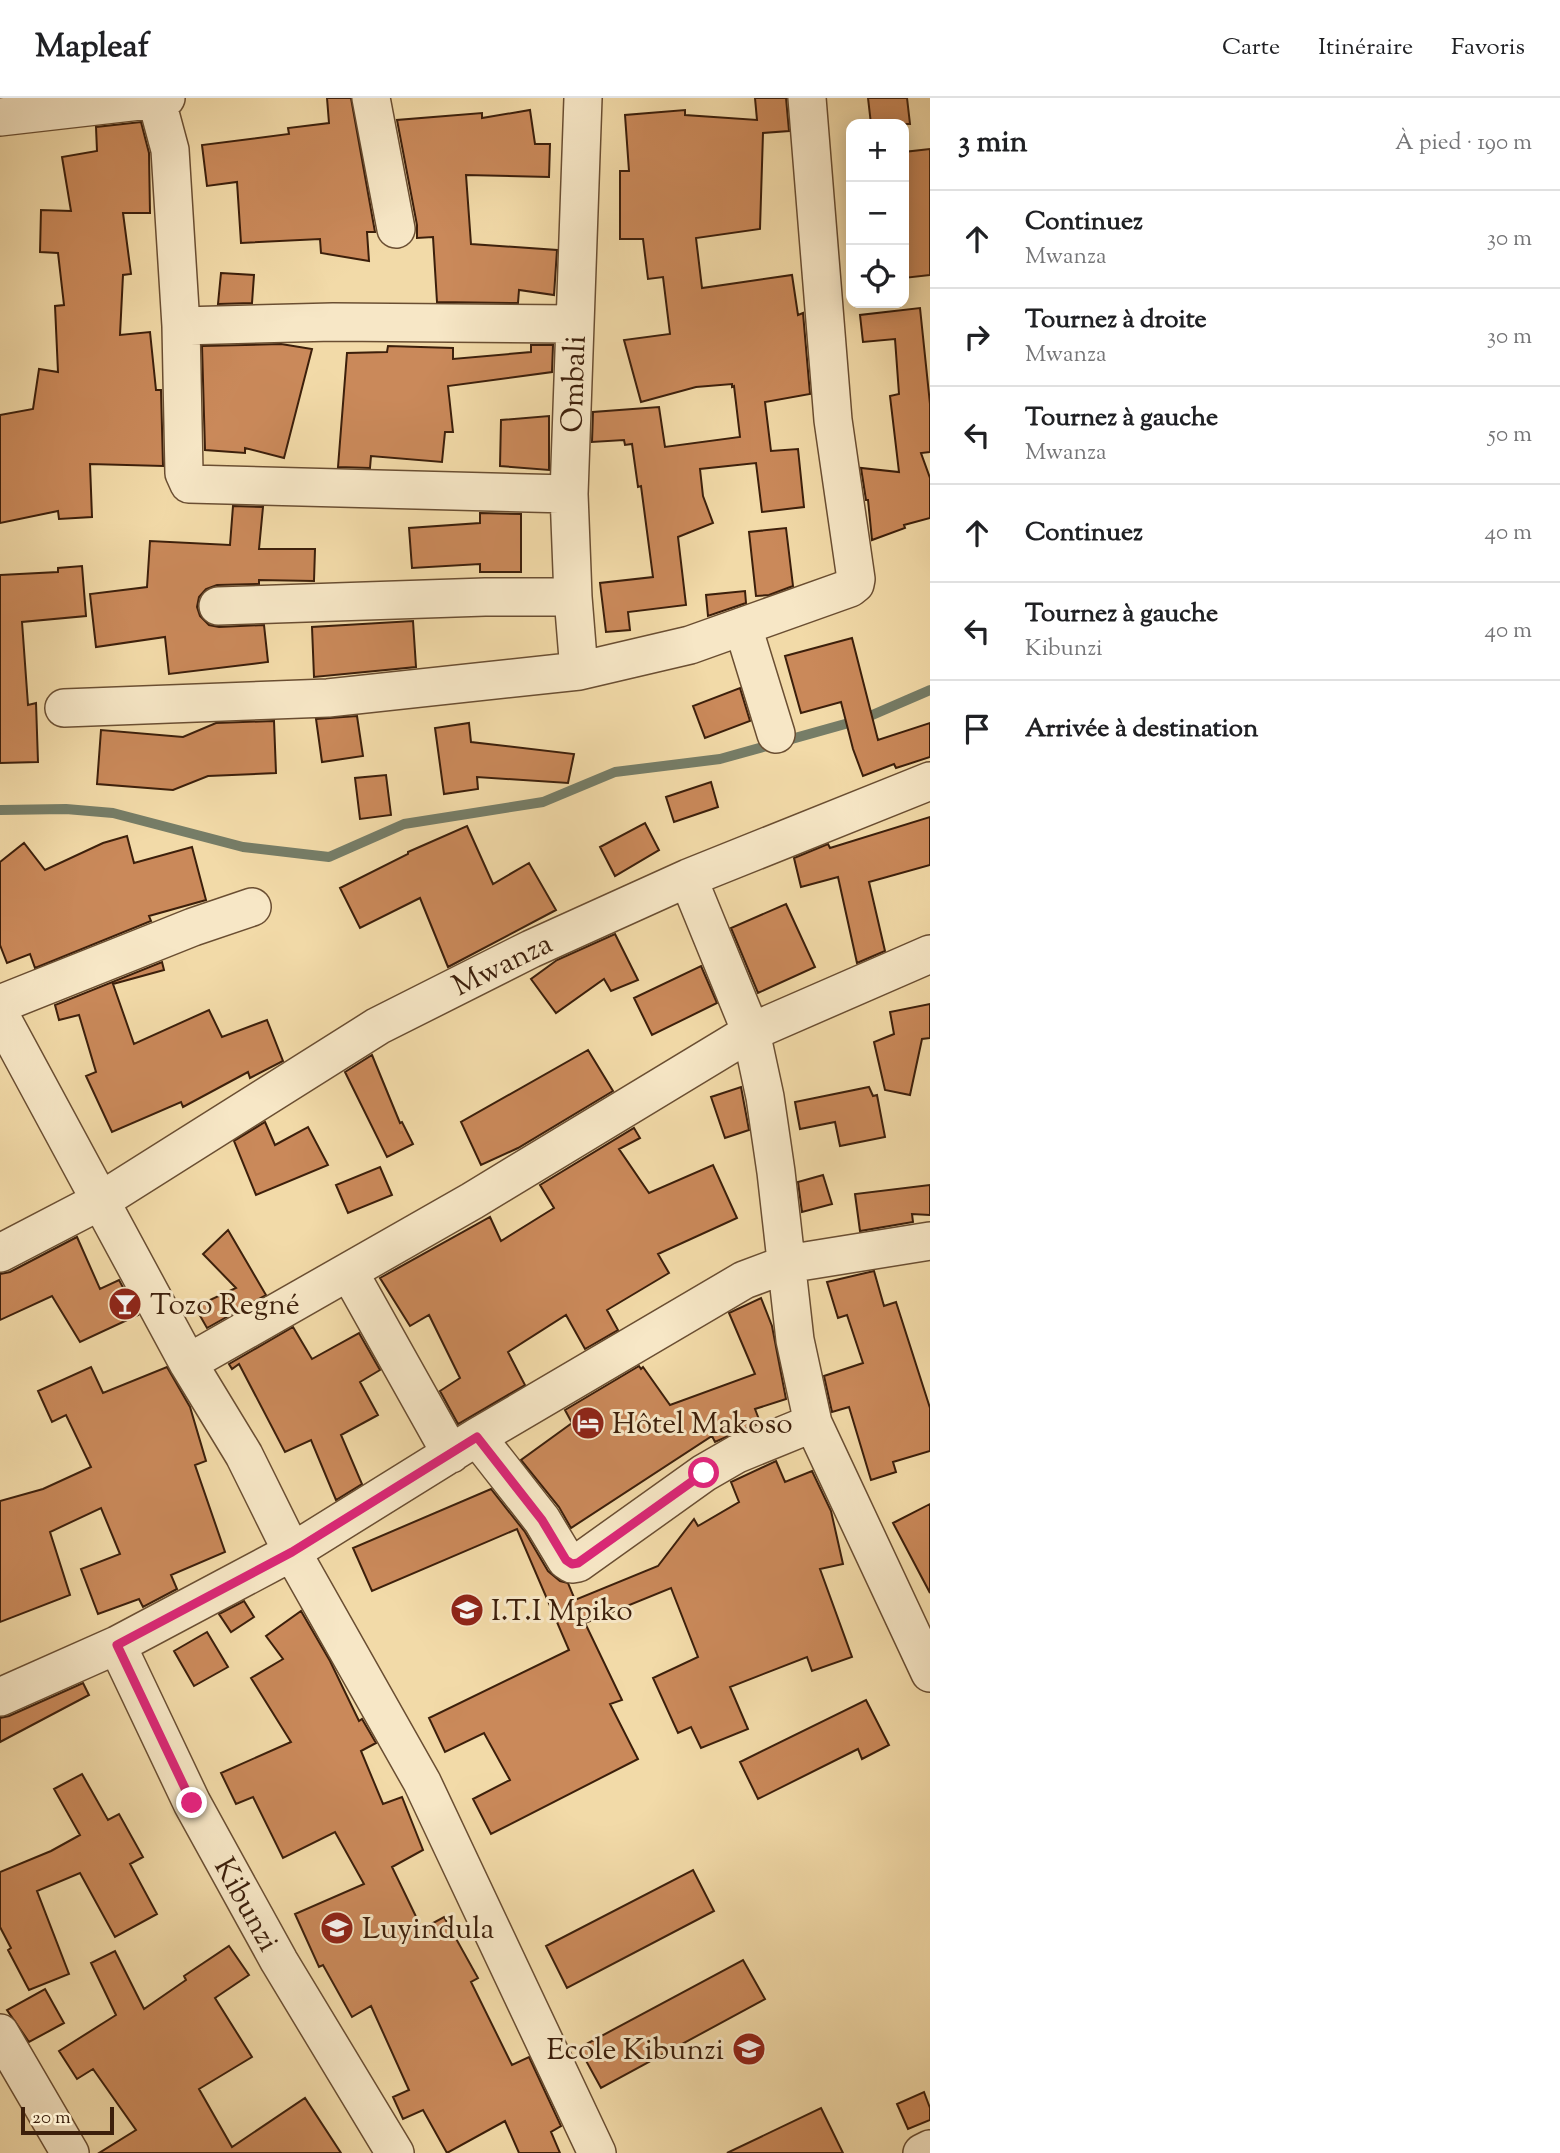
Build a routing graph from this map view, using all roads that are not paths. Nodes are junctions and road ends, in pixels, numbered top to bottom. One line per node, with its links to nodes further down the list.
1 (160, 98): 5 (street); 8 (street)
2 (372, 98): 6 (street)
3 (583, 98): 7 (street, Ombali)
4 (807, 98): 12 (street)
5 (0, 117)
6 (396, 229)
7 (575, 324): 8 (street); 9 (street, Ombali)
8 (181, 327): 9 (street)
9 (569, 494): 10 (street, Ombali)
10 (573, 597): 11 (street); 13 (street, Ombali)
11 (218, 606)
12 (743, 627): 13 (street); 15 (street)
13 (579, 670): 14 (street)
14 (64, 708)
15 (776, 734)
16 (930, 781): 17 (street, Mwanza)
17 (688, 878): 22 (street); 23 (street, Mwanza)
18 (252, 907): 20 (street)
19 (930, 954): 22 (street)
20 (0, 1004)
21 (0, 1015): 23 (street)
22 (751, 1031): 26 (street); 27 (street)
23 (102, 1200): 25 (street, Mwanza); 28 (street)
24 (930, 1241): 26 (street)
25 (0, 1253)
26 (787, 1264): 29 (street); 30 (street)
27 (349, 1272): 28 (street); 30 (street)
28 (188, 1363): 31 (street)
29 (813, 1423): 30 (street); 33 (street)
30 (464, 1446): 31 (street)
31 (292, 1552): 32 (street); 39 (street)
32 (117, 1645): 34 (street); 38 (street, Kibunzi)
33 (930, 1673)
34 (0, 1697)
35 (0, 2033): 37 (street)
36 (930, 2149): 40 (street)
37 (70, 2153)
38 (395, 2153)
39 (597, 2153)
40 (922, 2153)

